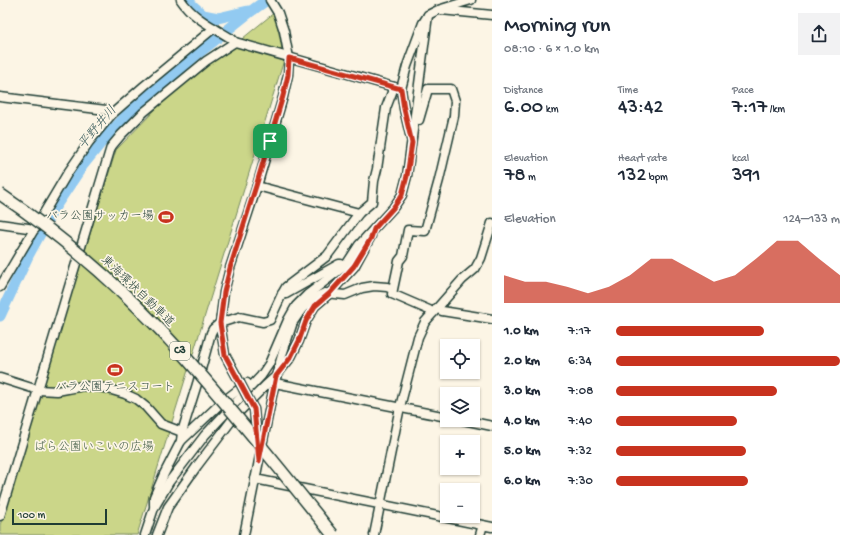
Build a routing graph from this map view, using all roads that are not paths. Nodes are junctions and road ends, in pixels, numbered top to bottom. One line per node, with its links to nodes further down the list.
1 (181, 0): 7 (street)
2 (270, 0): 9 (street)
3 (471, 0): 4 (street)
4 (438, 10): 5 (street); 6 (street)
5 (428, 15): 10 (street); 13 (street)
6 (492, 15)
7 (215, 28): 8 (street); 12 (street)
8 (233, 40): 9 (street); 34 (street)
9 (289, 58): 10 (street); 15 (street)
10 (397, 88): 14 (street); 17 (street)
11 (0, 97): 12 (street)
12 (112, 114): 20 (street)
13 (414, 124): 14 (street); 24 (street)
14 (412, 143): 21 (street)
15 (256, 186): 17 (street); 30 (street)
16 (0, 194): 53 (highway, 東海環状自動車道 / C3, bridge)
17 (360, 213): 26 (street)
18 (0, 224): 20 (street)
19 (491, 226): 27 (street)
20 (35, 229): 23 (street)
21 (374, 229): 22 (street); 25 (street)
22 (346, 265): 26 (street); 29 (street)
23 (0, 287)
24 (392, 289): 25 (street); 27 (street)
25 (330, 293): 29 (street); 32 (street)
26 (282, 294): 30 (street)
27 (435, 311): 28 (street); 35 (street)
28 (492, 319)
29 (290, 321): 32 (street); 33 (street)
30 (220, 323): 39 (street); 40 (street, bridge)
31 (0, 378): 34 (street)
32 (275, 380): 35 (street); 40 (street); 51 (street)
33 (255, 382): 39 (street); 44 (street)
34 (38, 390): 39 (street); 42 (street)
35 (400, 407): 36 (street); 43 (street)
36 (440, 416)
37 (480, 424): 38 (street)
38 (492, 426)
39 (182, 437): 44 (street)
40 (259, 461): 41 (street)
41 (255, 479): 43 (street); 52 (street)
42 (4, 491): 45 (street)
43 (380, 504): 47 (street); 54 (street)
44 (154, 508): 46 (street)
45 (0, 516)
46 (150, 517): 49 (street); 50 (street)
47 (482, 525): 48 (street); 55 (street)
48 (492, 527)
49 (144, 535)
50 (148, 535)
51 (157, 535)
52 (244, 535)
53 (333, 535)
54 (374, 535)
55 (480, 535)

